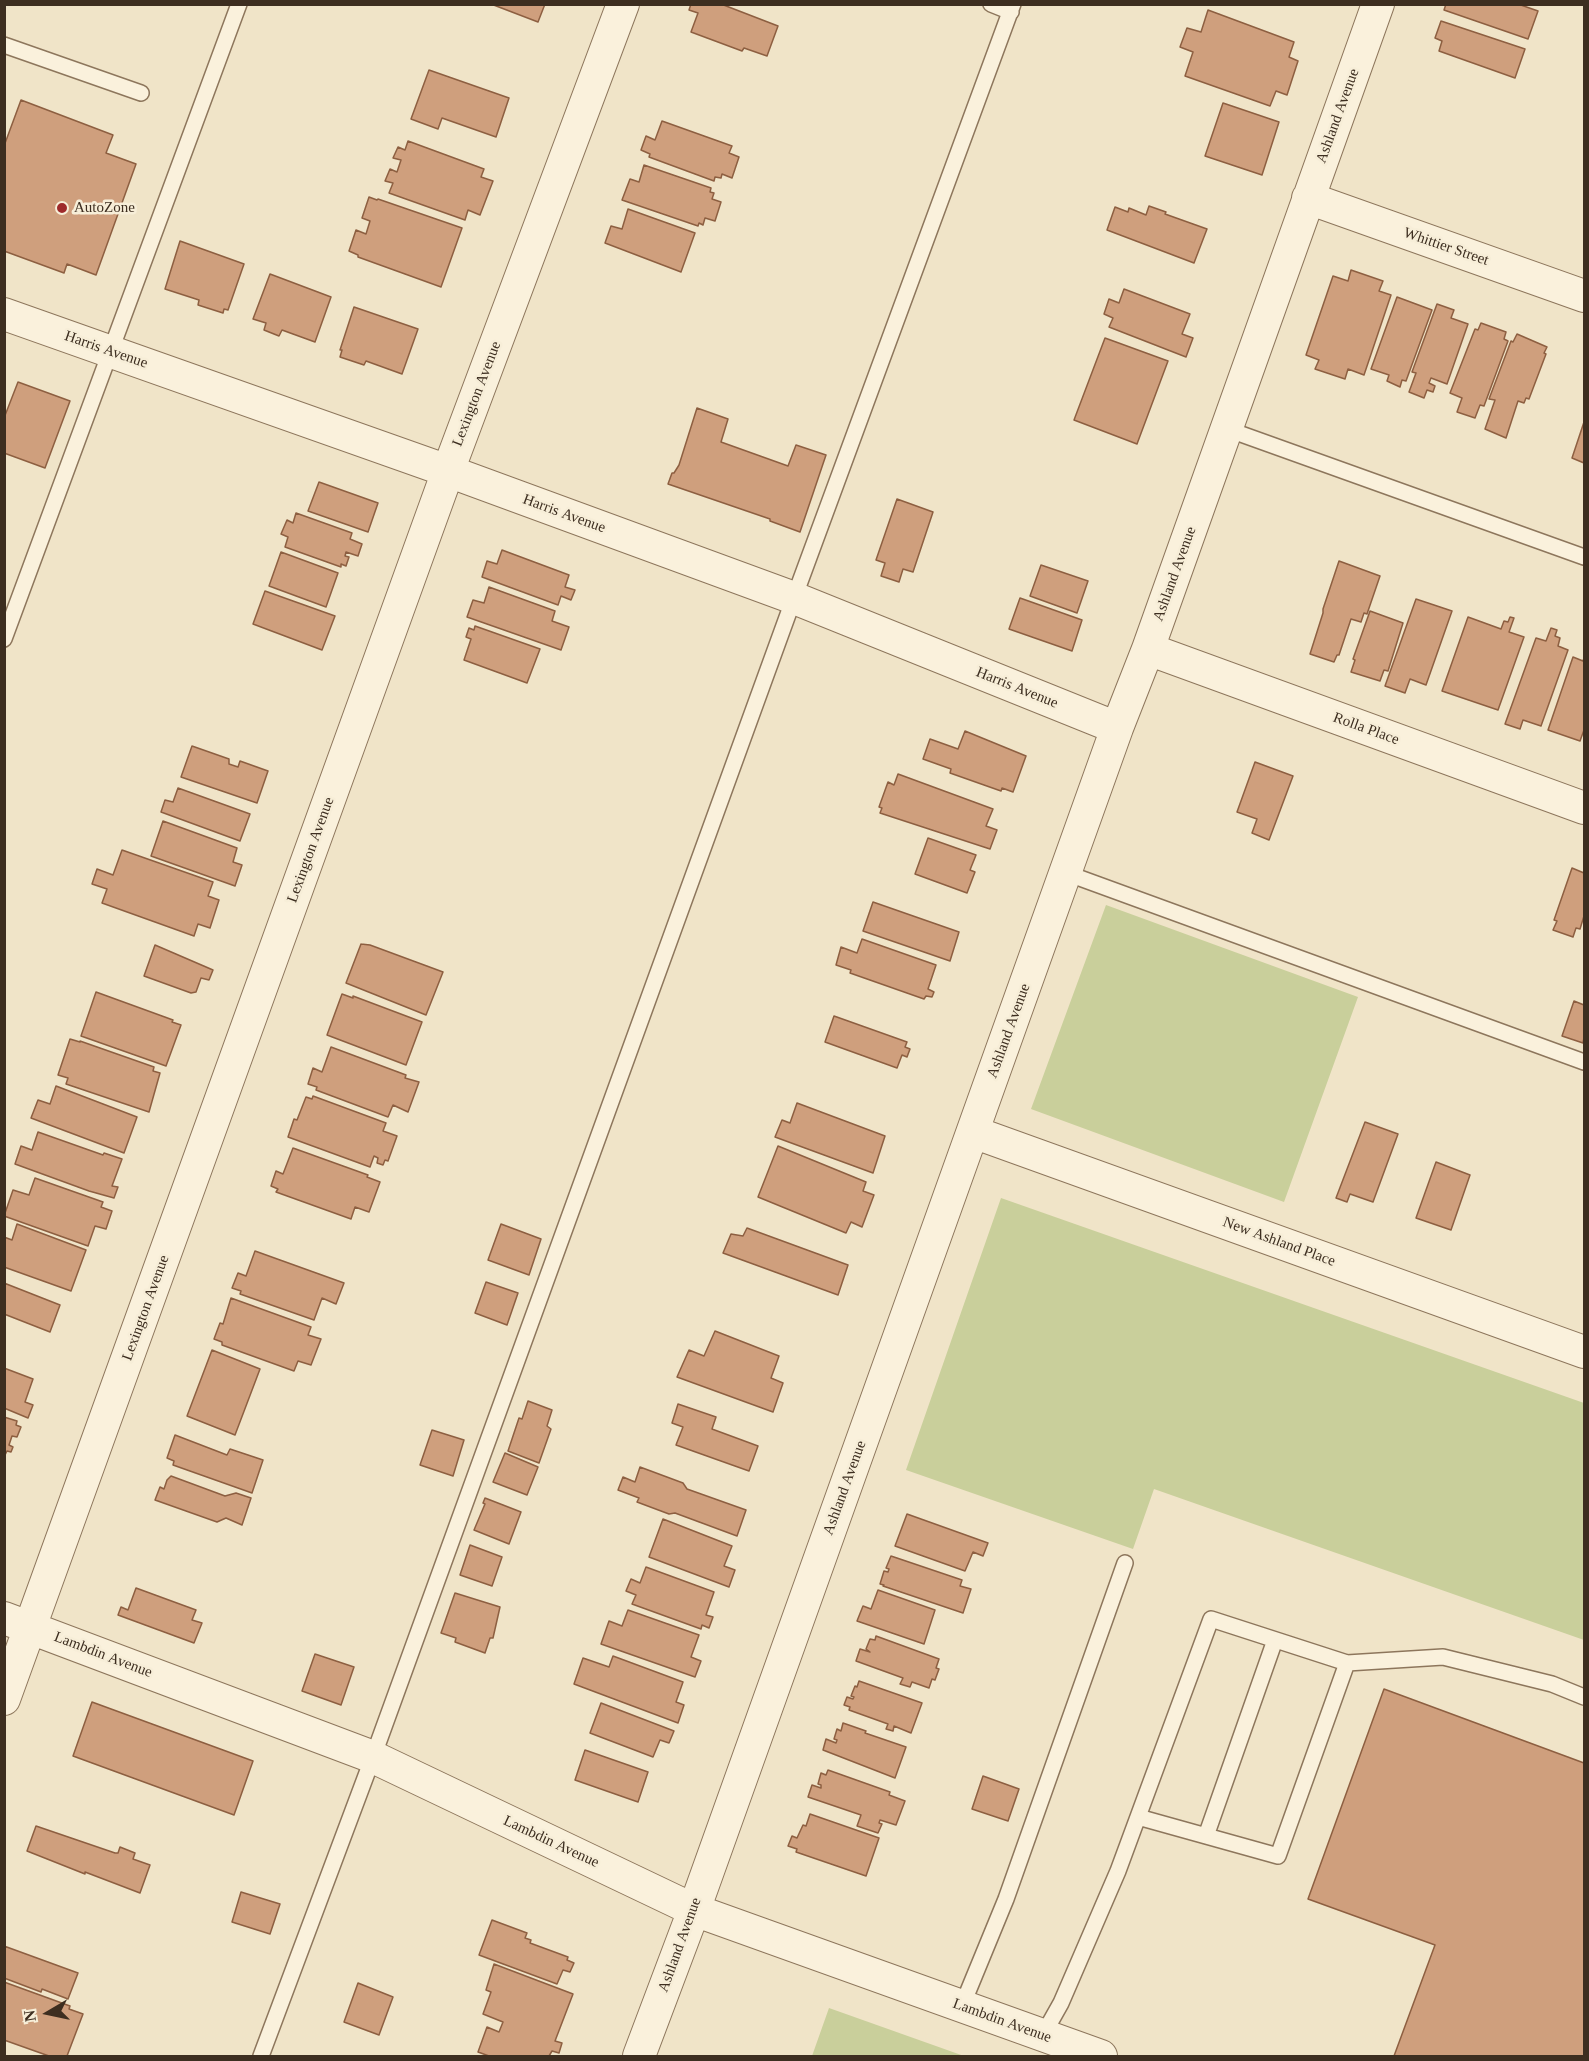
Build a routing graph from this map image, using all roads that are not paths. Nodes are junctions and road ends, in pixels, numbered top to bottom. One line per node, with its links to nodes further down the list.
1 (239, 4): 11 (lane)
2 (623, 4): 13 (street, Lexington Avenue)
3 (991, 4): 5 (lane)
4 (1378, 4): 8 (street, Ashland Avenue)
5 (1012, 8): 15 (lane)
6 (4, 45): 7 (lane)
7 (141, 93)
8 (1308, 198): 9 (street, Whittier Street); 12 (street, Ashland Avenue)
9 (1584, 296)
10 (4, 314): 11 (street, Harris Avenue)
11 (112, 352): 13 (street, Harris Avenue); 16 (lane)
12 (1227, 429): 14 (lane); 17 (street, Ashland Avenue)
13 (448, 471): 15 (street, Harris Avenue); 25 (street, Lexington Avenue)
14 (1584, 557)
15 (794, 598): 18 (street, Harris Avenue); 30 (lane)
16 (4, 639)
17 (1148, 650): 18 (street, Ashland Avenue); 19 (street, Rolla Place)
18 (1117, 728): 20 (street, Ashland Avenue)
19 (1584, 808)
20 (1066, 873): 21 (lane); 22 (street, Ashland Avenue)
21 (1584, 1062)
22 (973, 1132): 23 (street, New Ashland Place); 33 (street, Ashland Avenue)
23 (1584, 1352)
24 (1125, 1563): 34 (lane)
25 (17, 1622): 29 (street, Lexington Avenue); 30 (street, Lambdin Avenue)
26 (1275, 1640): 27 (lane); 31 (lane); 32 (lane)
27 (1347, 1663): 28 (lane); 32 (lane)
28 (1584, 1697)
29 (4, 1698)
30 (373, 1757): 33 (street, Lambdin Avenue); 36 (lane)
31 (1138, 1817): 32 (lane); 35 (lane)
32 (1206, 1836)
33 (694, 1910): 34 (street, Lambdin Avenue); 37 (street, Ashland Avenue)
34 (962, 2006): 35 (street, Lambdin Avenue)
35 (1042, 2036): 38 (street, Lambdin Avenue)
36 (261, 2056)
37 (639, 2056)
38 (1101, 2056)

